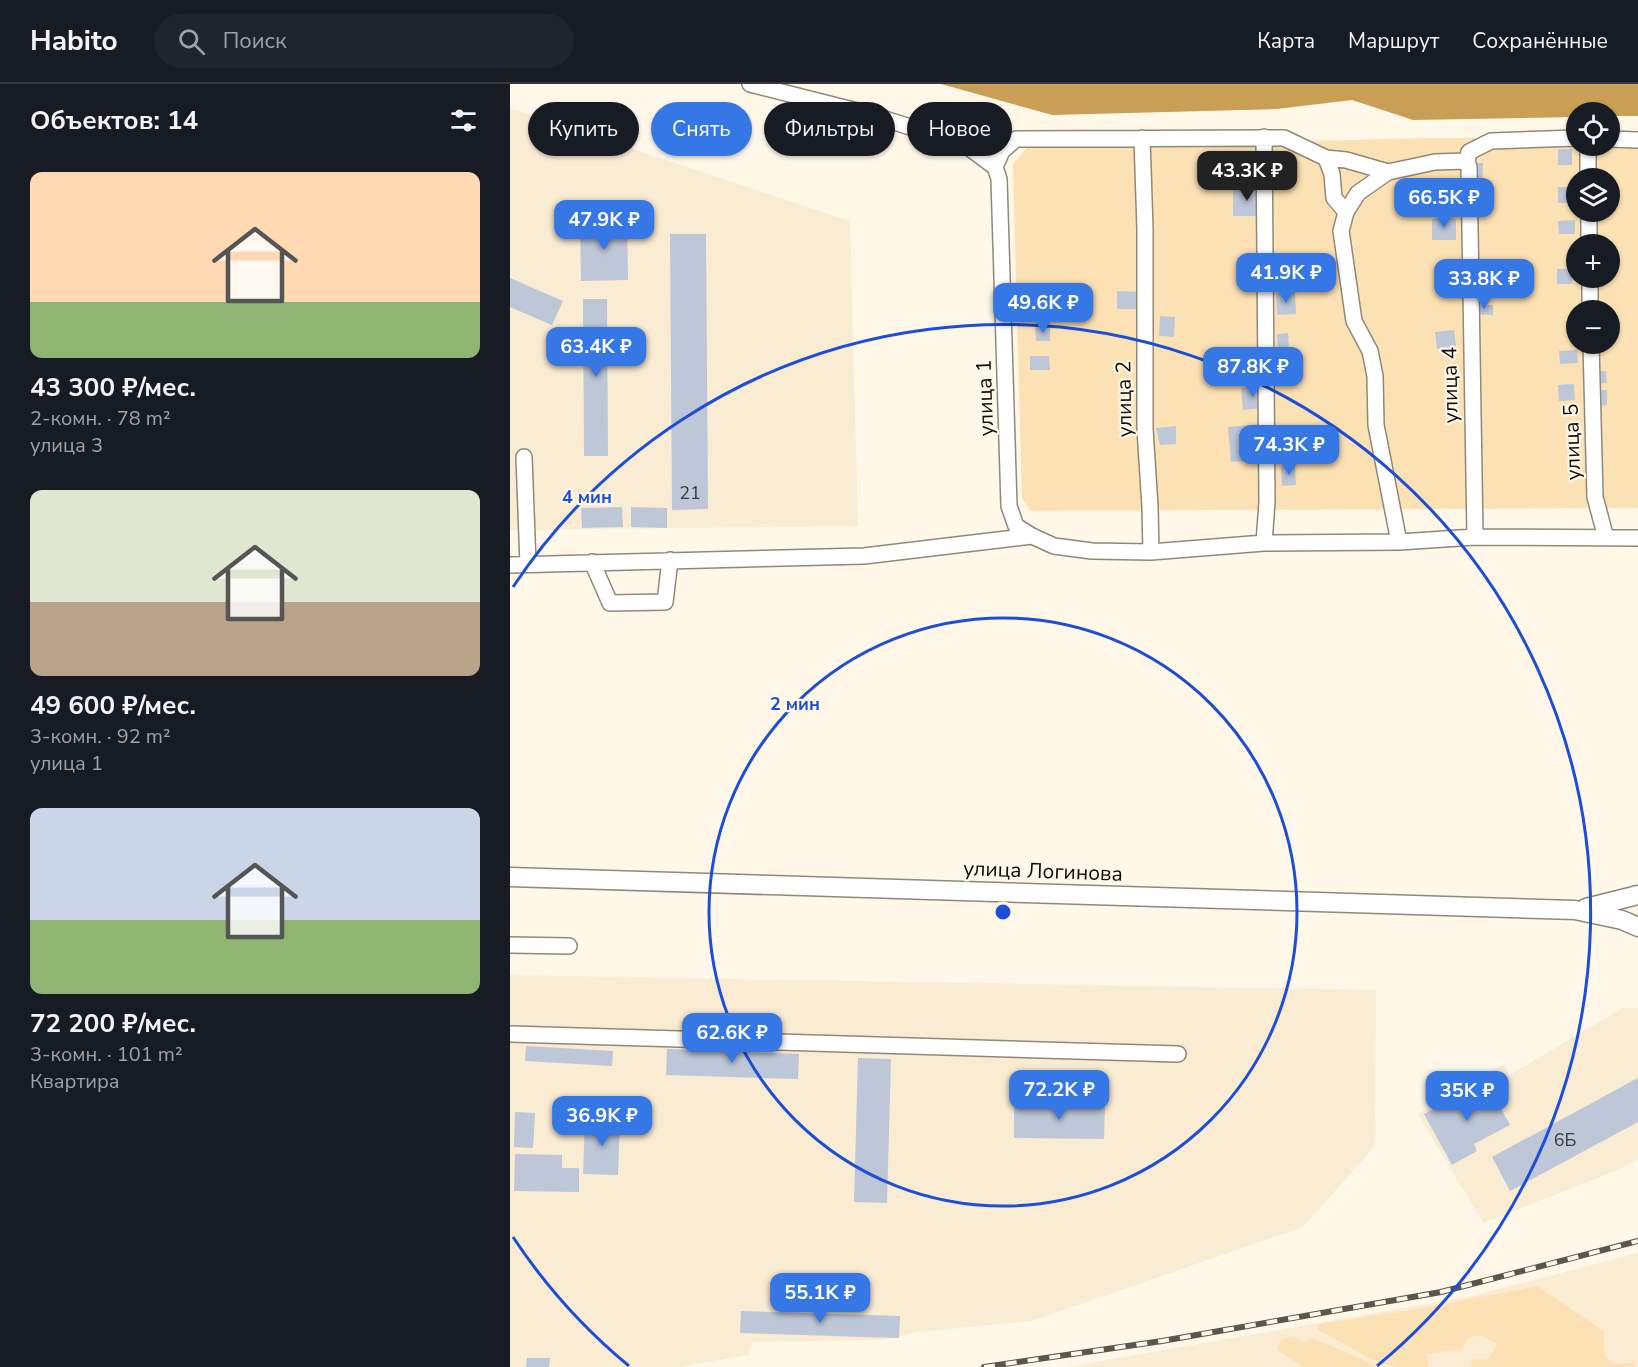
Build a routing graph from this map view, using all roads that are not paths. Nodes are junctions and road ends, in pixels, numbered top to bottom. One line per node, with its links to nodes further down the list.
1 (750, 84): 10 (street)
2 (1264, 137): 3 (street); 7 (street); 19 (street)
3 (1142, 138): 10 (street); 20 (street, улица 2)
4 (1566, 138): 8 (street)
5 (1620, 139): 6 (street)
6 (1638, 140)
7 (1326, 158): 9 (street); 11 (street)
8 (1467, 160): 9 (street); 15 (street, улица 4)
9 (1388, 172): 11 (street)
10 (997, 173): 14 (street, улица 1)
11 (1346, 212): 18 (street)
12 (1591, 354): 16 (street, улица 5)
13 (524, 458): 23 (street)
14 (1032, 536): 20 (street); 21 (street)
15 (1474, 537): 16 (street); 18 (street)
16 (1606, 538): 17 (street)
17 (1638, 538)
18 (1399, 542): 19 (street)
19 (1264, 543): 20 (street)
20 (1151, 552)
21 (670, 560): 22 (street); 22 (street)
22 (592, 562): 23 (street)
23 (528, 564): 24 (street)
24 (510, 565)
25 (510, 877): 27 (main road, улица Логинова)
26 (1638, 895): 27 (main road)
27 (1575, 910): 28 (main road)
28 (1638, 927)
29 (510, 945): 30 (street)
30 (569, 946)
31 (510, 1034): 32 (street)
32 (1178, 1054)

